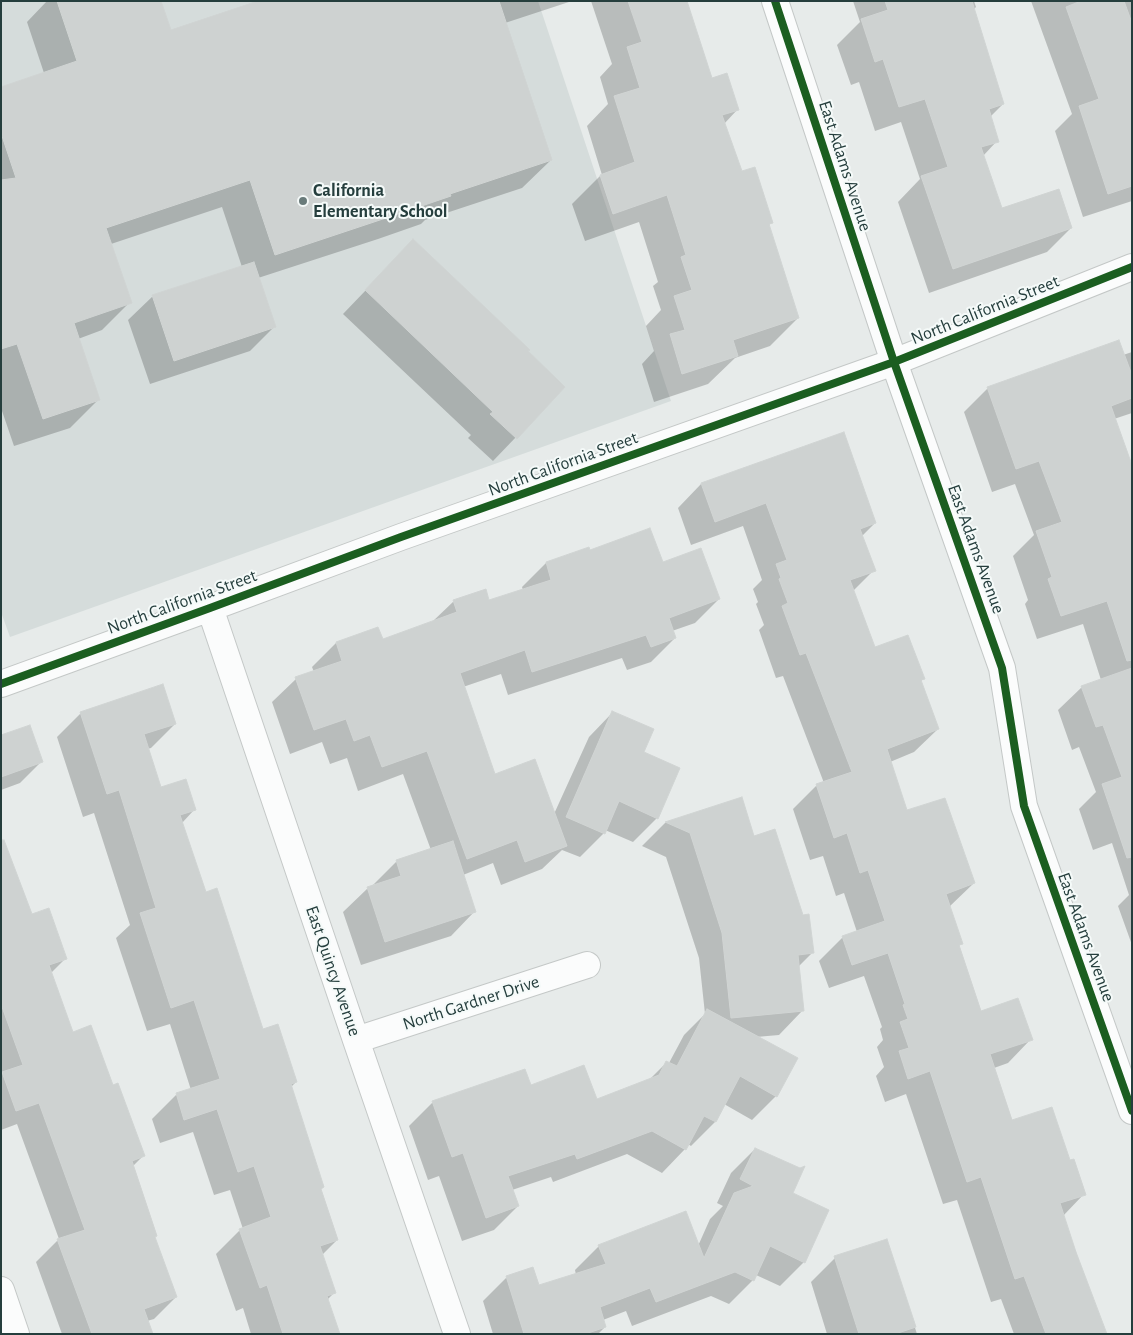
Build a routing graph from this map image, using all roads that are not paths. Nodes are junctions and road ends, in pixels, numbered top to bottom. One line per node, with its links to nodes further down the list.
1 (775, 1): 3 (street, East Adams Avenue)
2 (1132, 267): 3 (street, North California Street)
3 (894, 362): 4 (street, North California Street); 8 (street, East Adams Avenue)
4 (210, 608): 5 (street, North California Street); 7 (street, East Quincy Avenue)
5 (1, 684)
6 (587, 965): 7 (street, North Gardner Drive)
7 (356, 1040): 11 (street, East Quincy Avenue)
8 (1132, 1111)
9 (1, 1290): 10 (street)
10 (16, 1334)
11 (457, 1334)

